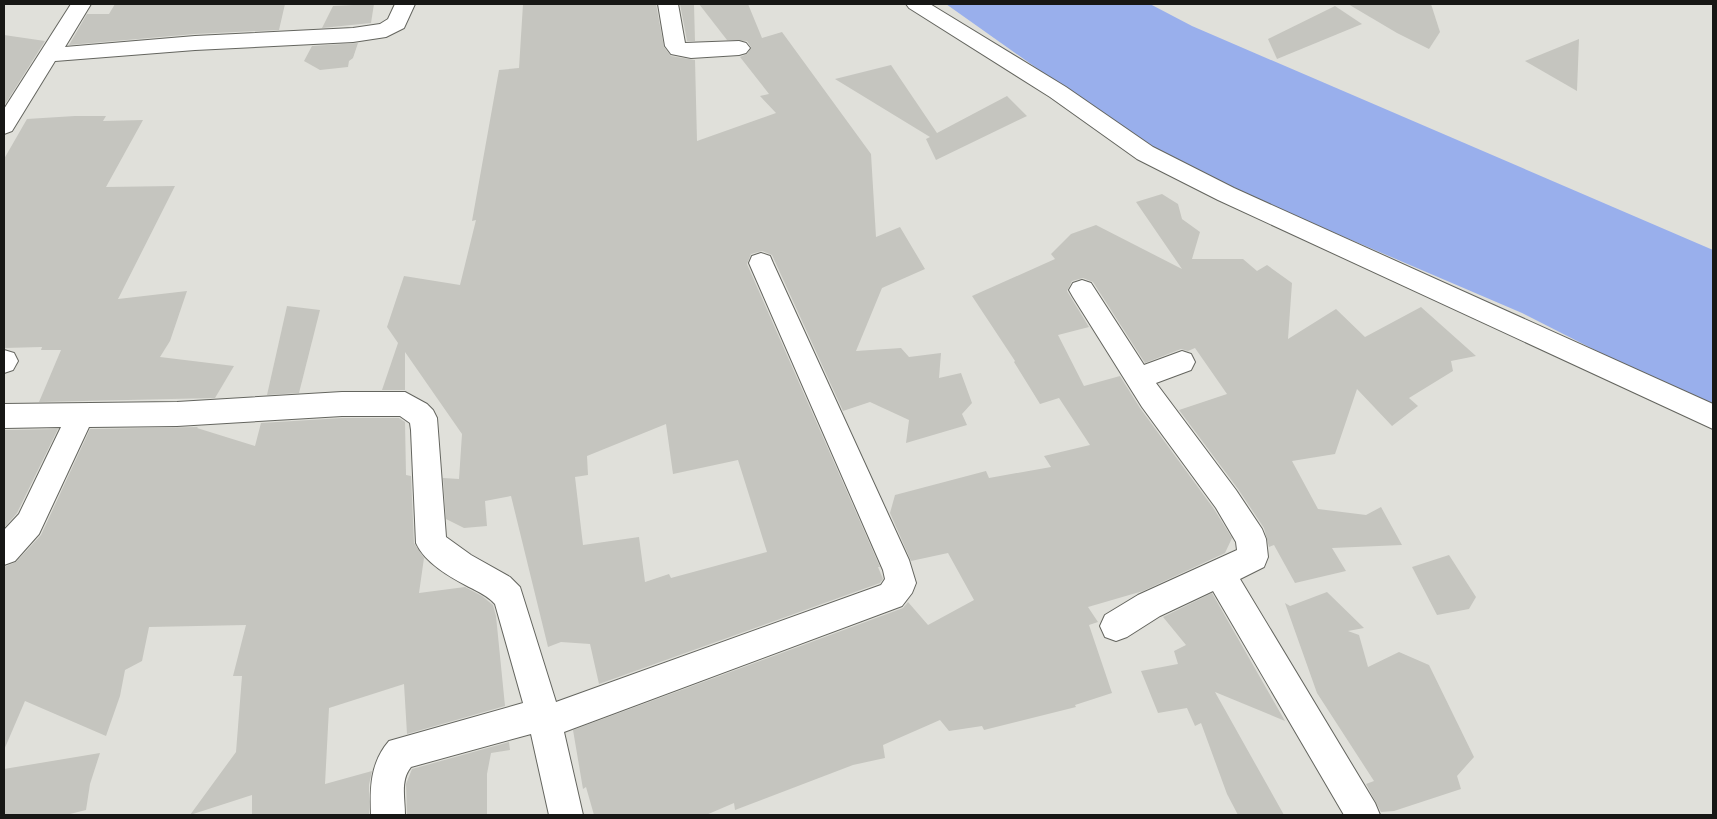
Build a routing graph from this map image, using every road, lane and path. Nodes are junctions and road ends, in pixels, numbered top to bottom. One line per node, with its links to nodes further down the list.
1 (81, 4): 6 (street)
2 (405, 4): 6 (street)
3 (668, 4): 5 (street)
4 (916, 4): 15 (street)
5 (739, 48)
6 (48, 55): 7 (street)
7 (13, 98): 8 (street)
8 (4, 126)
9 (761, 263): 19 (street)
10 (1082, 290): 12 (street)
11 (1182, 362): 12 (street)
12 (1139, 378): 17 (street)
13 (4, 416): 14 (street)
14 (81, 416): 16 (street); 19 (street)
15 (1713, 417)
16 (4, 551)
17 (1220, 574): 18 (street); 22 (street)
18 (1116, 626)
19 (543, 718): 20 (street); 21 (street)
20 (388, 815)
21 (566, 815)
22 (1363, 815)

